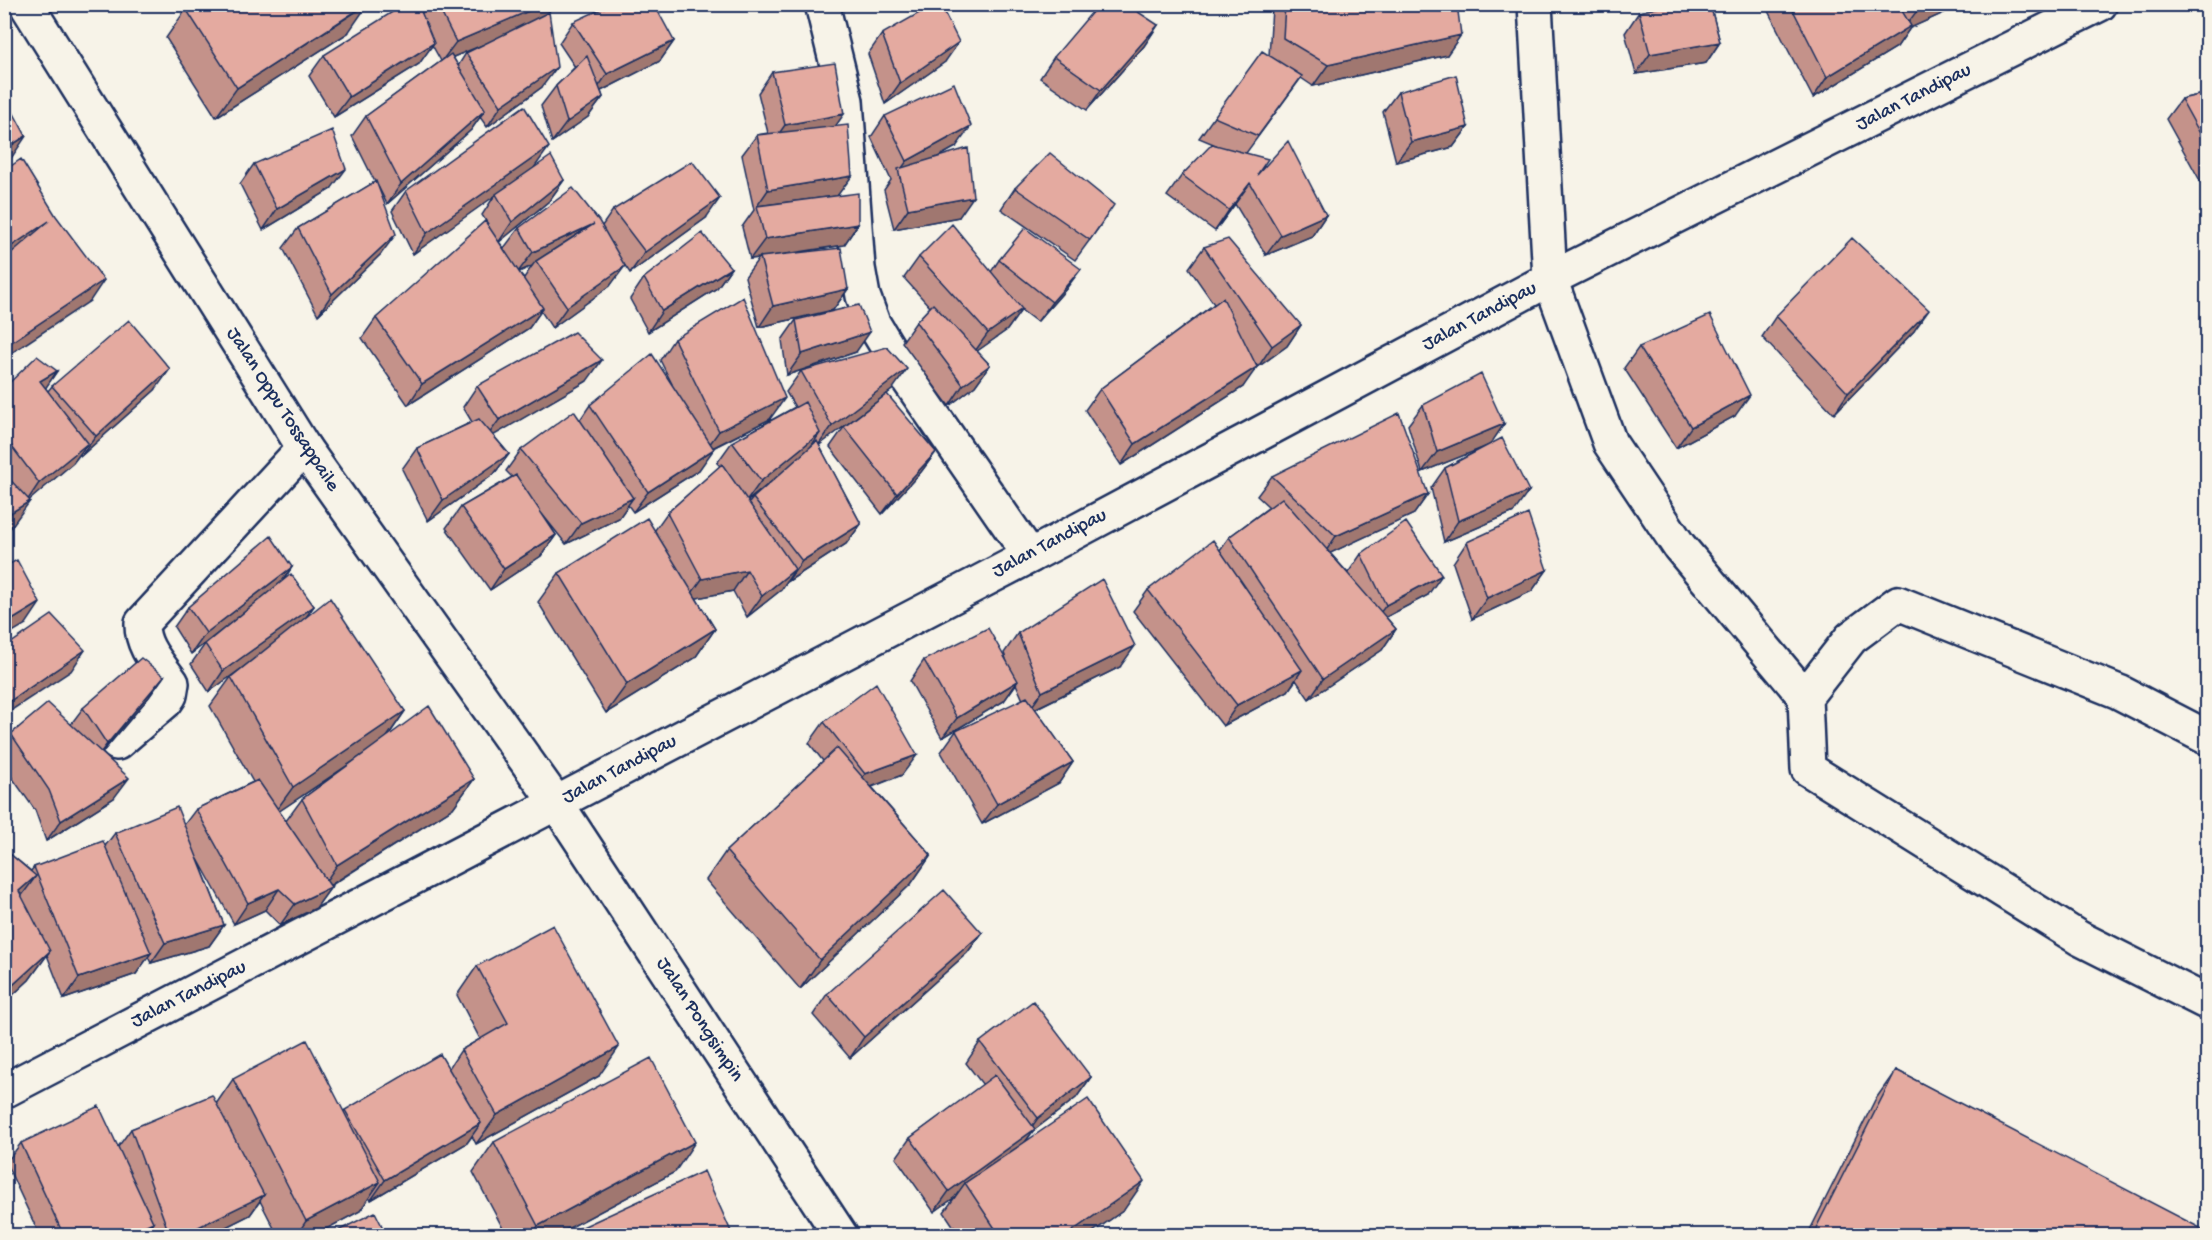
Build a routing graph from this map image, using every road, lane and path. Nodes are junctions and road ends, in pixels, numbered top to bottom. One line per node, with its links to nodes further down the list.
1 (822, 4): 7 (street)
2 (1535, 4): 5 (street)
3 (2100, 4): 5 (street, Jalan Tandipau)
4 (27, 5): 6 (street, Jalan Oppu Tossappaile)
5 (1550, 279): 7 (street, Jalan Tandipau); 8 (street)
6 (304, 448): 10 (street); 11 (street, Jalan Oppu Tossappaile)
7 (1030, 556): 11 (street, Jalan Tandipau)
8 (1805, 697): 9 (street); 12 (street)
9 (2208, 738)
10 (117, 743)
11 (557, 804): 13 (street, Jalan Tandipau); 14 (street, Jalan Pongsimpin)
12 (2208, 1003)
13 (4, 1091)
14 (842, 1236)

